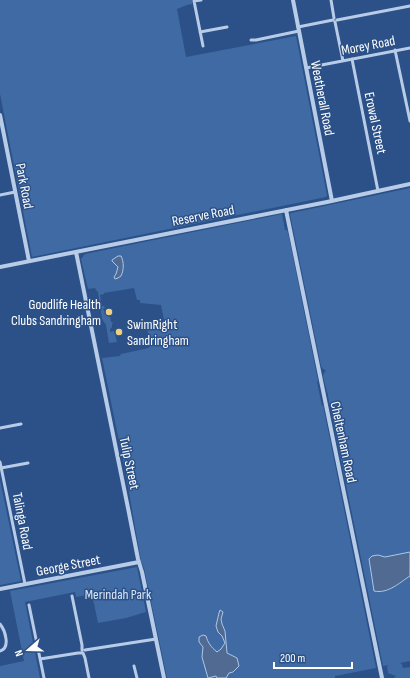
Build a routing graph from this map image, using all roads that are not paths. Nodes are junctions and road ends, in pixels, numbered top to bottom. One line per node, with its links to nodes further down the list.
1 (201, 0): 8 (street)
2 (293, 0): 7 (street, Weatherall Road)
3 (331, 0): 5 (street)
4 (410, 6): 5 (street)
5 (335, 20): 7 (street); 14 (street)
6 (227, 27): 8 (street)
7 (299, 29): 9 (street); 15 (street, Weatherall Road)
8 (200, 32): 10 (street)
9 (251, 40)
10 (202, 46)
11 (410, 48): 12 (street, Morey Road)
12 (395, 50): 13 (street, Morey Road); 17 (street)
13 (352, 59): 14 (street, Morey Road); 19 (street, Erowal Street)
14 (343, 61): 15 (street, Morey Road)
15 (306, 68): 22 (street, Weatherall Road)
16 (0, 115): 20 (street, Park Road)
17 (410, 121)
18 (410, 184): 19 (street, Reserve Road)
19 (378, 191): 22 (street, Reserve Road)
20 (15, 192): 21 (street); 25 (street, Park Road)
21 (0, 195)
22 (332, 201): 23 (street, Reserve Road)
23 (286, 210): 24 (street, Reserve Road); 47 (street, Cheltenham Road)
24 (76, 252): 25 (street, Reserve Road); 32 (street, Tulip Street)
25 (29, 261): 26 (street, Reserve Road)
26 (0, 267)
27 (21, 424): 28 (street)
28 (0, 428)
29 (0, 462): 31 (street, Talinga Road)
30 (28, 463): 31 (street)
31 (1, 468): 33 (street, Talinga Road)
32 (140, 562): 33 (street, George Street); 38 (street, Tulip Street)
33 (25, 584): 34 (street, George Street)
34 (0, 589)
35 (72, 596): 40 (street)
36 (29, 605): 41 (street)
37 (0, 624): 39 (street)
38 (156, 638): 40 (street); 46 (street, Tulip Street)
39 (0, 651)
40 (84, 651): 41 (street); 44 (street)
41 (40, 660): 43 (street)
42 (134, 666): 45 (street)
43 (44, 678)
44 (89, 678)
45 (137, 678)
46 (164, 678)
47 (382, 678)

